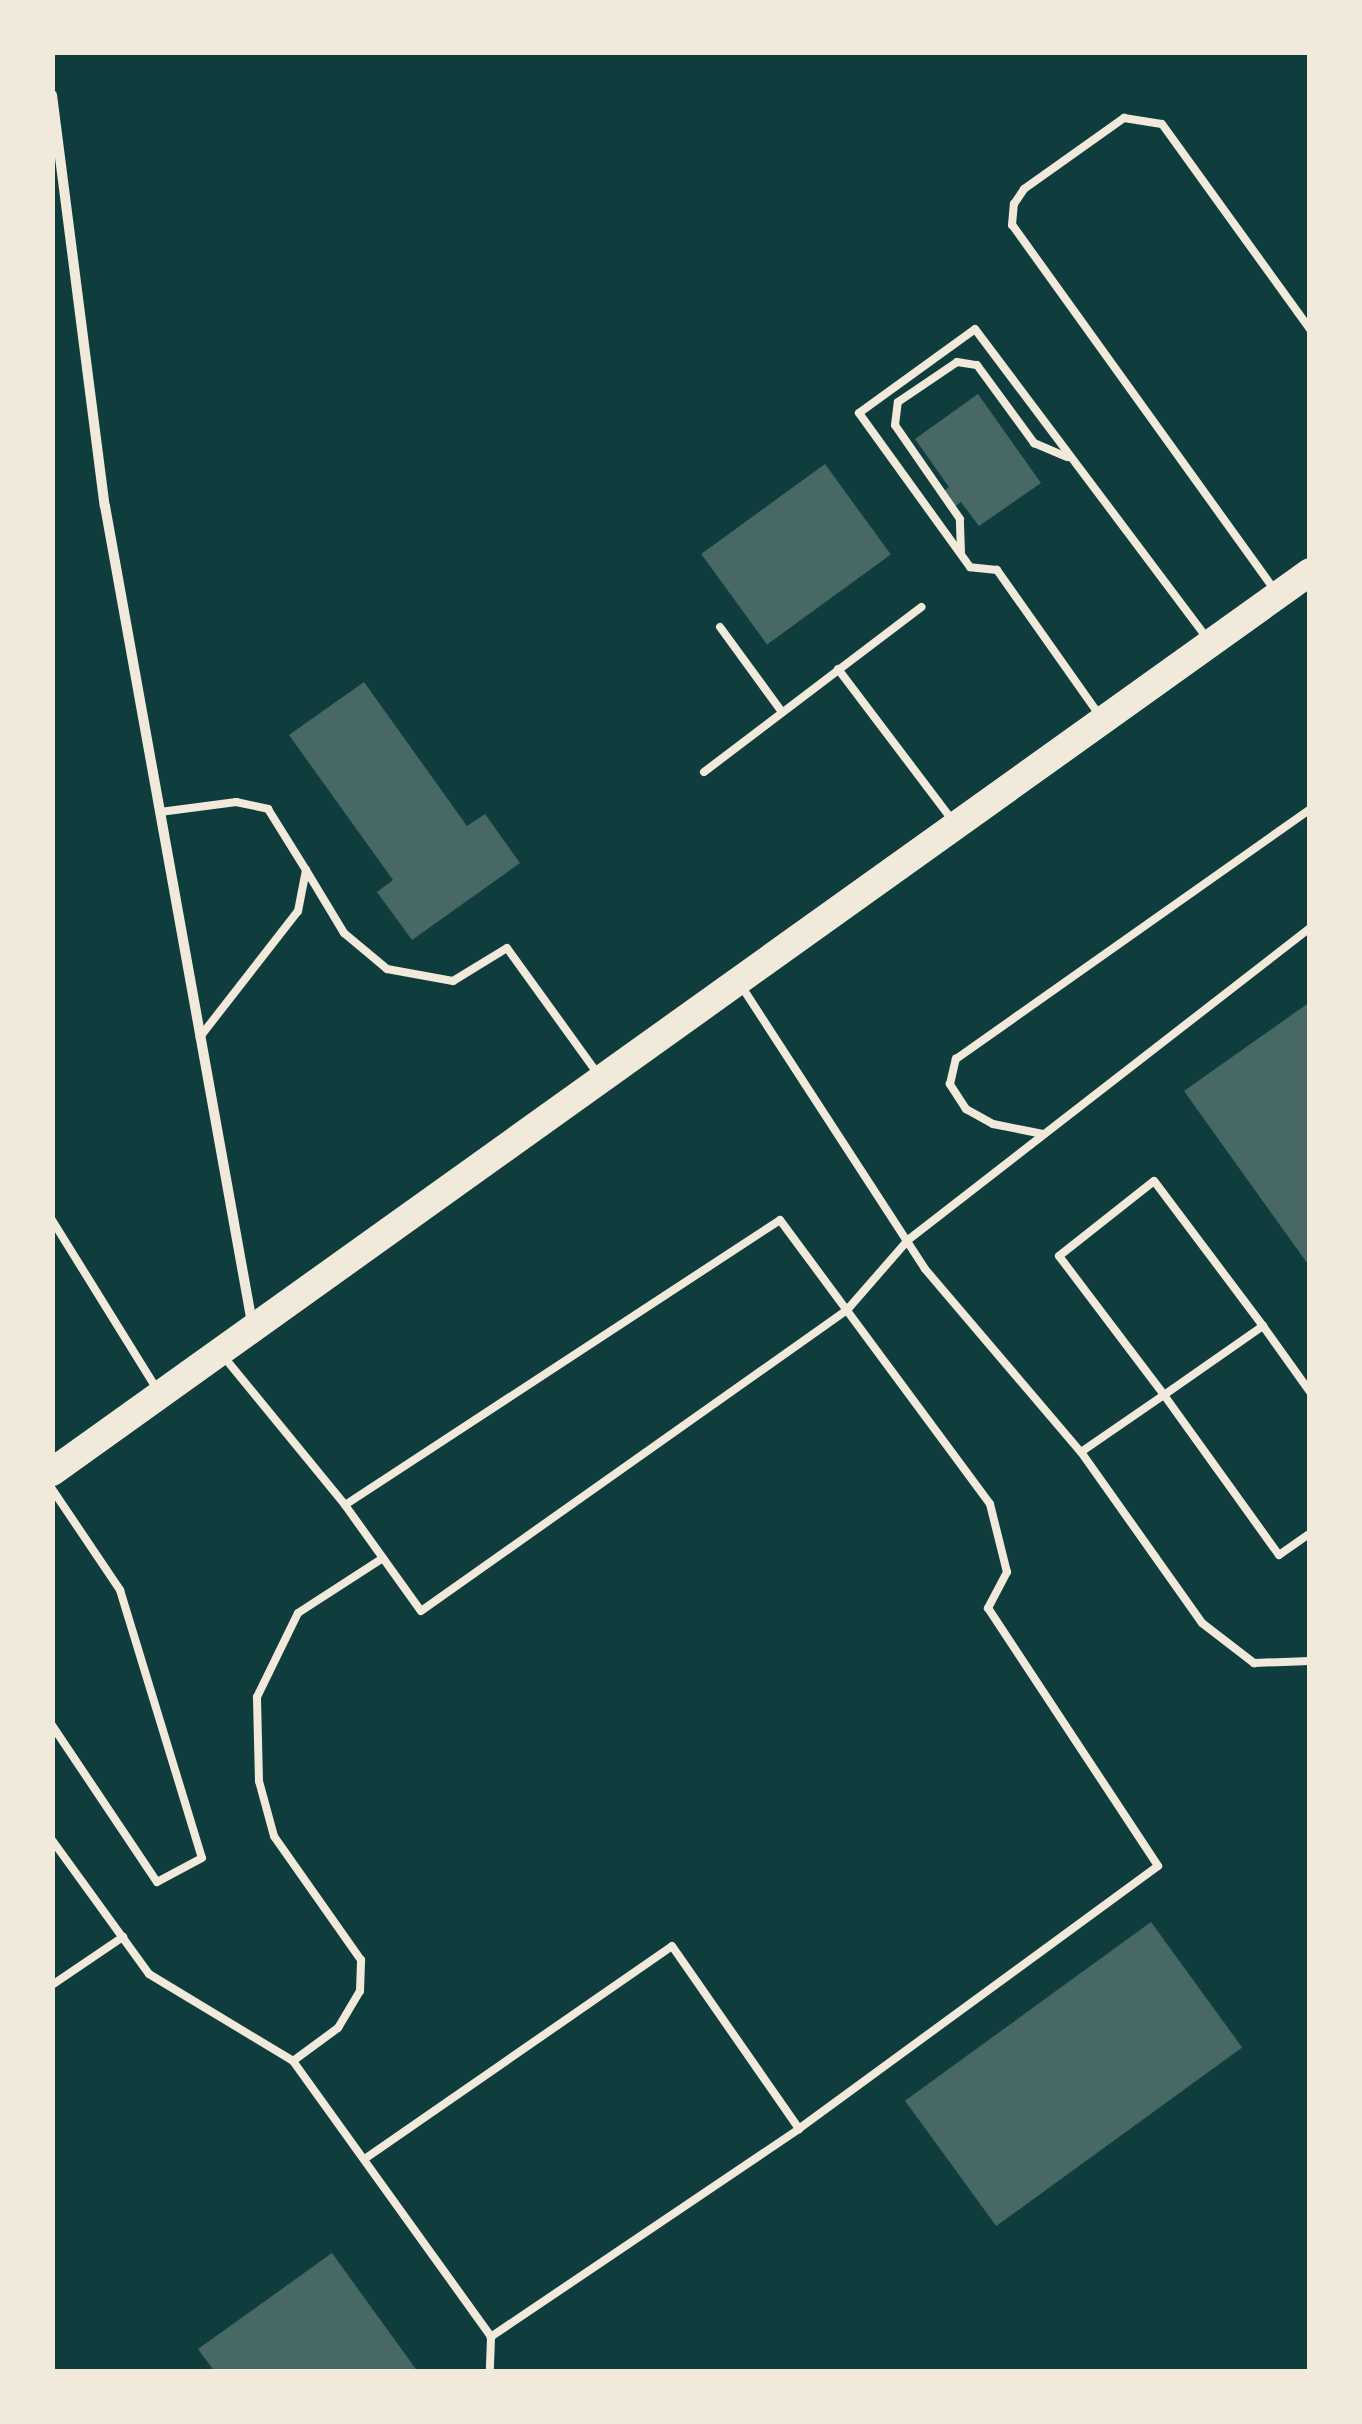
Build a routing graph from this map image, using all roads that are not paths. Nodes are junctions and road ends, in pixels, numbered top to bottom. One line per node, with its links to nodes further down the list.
1 (52, 94): 15 (street)
2 (1310, 330): 6 (lane)
3 (1067, 457): 4 (lane); 4 (lane); 9 (lane)
4 (960, 554): 12 (lane)
5 (1310, 572): 6 (highway)
6 (1278, 594): 9 (highway)
7 (921, 607): 10 (lane)
8 (720, 627): 11 (lane)
9 (1210, 643): 12 (highway)
10 (838, 669): 11 (lane); 16 (lane)
11 (782, 712): 13 (lane)
12 (1103, 720): 16 (highway)
13 (704, 772)
14 (1310, 809): 22 (lane)
15 (160, 812): 17 (lane); 20 (street)
16 (956, 824): 19 (highway)
17 (306, 870): 20 (lane); 21 (lane)
18 (1310, 928): 22 (lane)
19 (738, 980): 21 (highway); 24 (lane)
20 (200, 1036): 26 (street)
21 (601, 1078): 26 (highway)
22 (1042, 1134): 24 (lane)
23 (52, 1220): 30 (lane)
24 (908, 1240): 25 (lane); 32 (lane)
25 (846, 1310): 34 (lane); 36 (lane); 43 (lane)
26 (252, 1324): 28 (highway)
27 (1263, 1326): 29 (lane); 31 (lane); 31 (lane)
28 (218, 1350): 30 (highway); 34 (lane)
29 (1310, 1392)
30 (160, 1394): 33 (highway)
31 (1164, 1394): 32 (lane); 35 (lane)
32 (1082, 1452): 37 (lane)
33 (54, 1471): 38 (lane)
34 (345, 1505): 36 (lane)
35 (1310, 1533)
36 (383, 1558): 42 (lane)
37 (1310, 1661)
38 (52, 1724)
39 (52, 1840): 40 (lane)
40 (123, 1937): 41 (lane); 42 (lane)
41 (52, 1985)
42 (294, 2061): 44 (lane)
43 (799, 2128): 44 (lane); 45 (lane)
44 (366, 2158): 45 (lane)
45 (492, 2337): 46 (lane)
46 (490, 2372)

